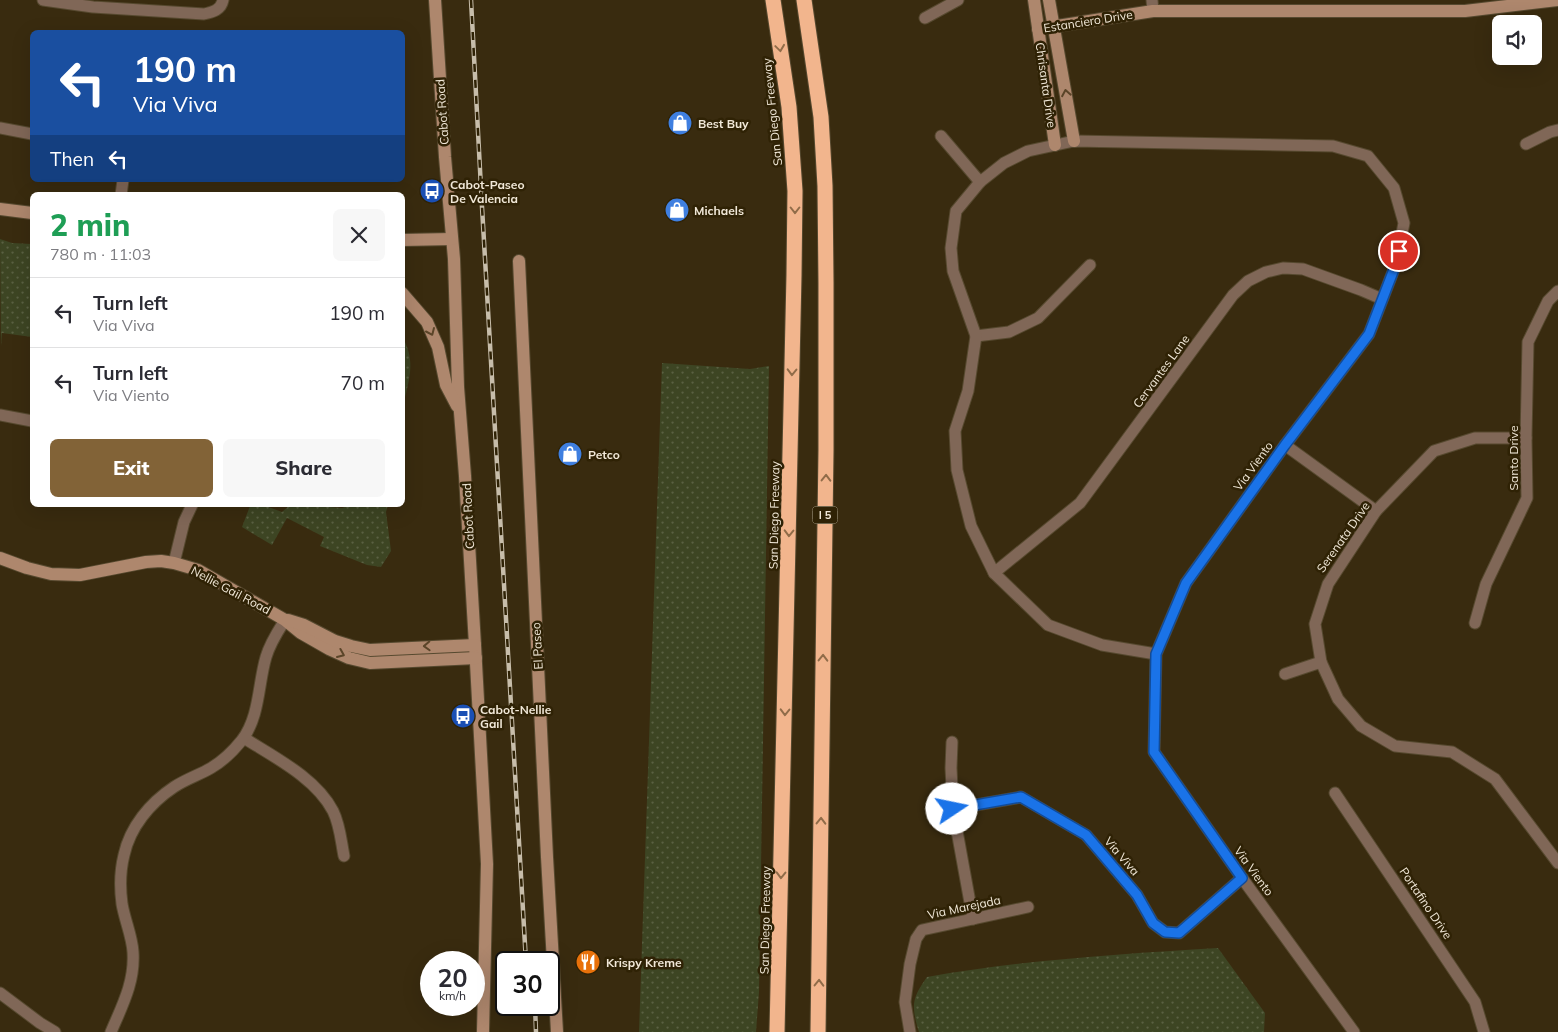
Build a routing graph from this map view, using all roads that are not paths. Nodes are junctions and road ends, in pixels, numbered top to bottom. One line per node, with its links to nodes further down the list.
1 (43, 0): 9 (street)
2 (435, 0): 24 (street, Cabot Road)
3 (774, 0): 59 (highway, San Diego Freeway, one-way to 59)
4 (804, 0): 64 (highway, I 5, one-way to 4)
5 (958, 0): 11 (street)
6 (1034, 0): 13 (street, Chrisanta Drive)
7 (1050, 0): 12 (street, Chrisanta Drive)
8 (1558, 0): 10 (street, Estanciero Drive)
9 (223, 3)
10 (1152, 5): 12 (street, Estanciero Drive)
11 (925, 18)
12 (1054, 27): 13 (street, Estanciero Drive); 18 (street, Chrisanta Drive, one-way to 12)
13 (1038, 29): 19 (street, Chrisanta Drive)
14 (0, 128): 16 (street)
15 (1558, 130): 20 (street)
16 (30, 134)
17 (941, 136): 21 (street)
18 (1074, 141): 19 (street, Via Viento); 30 (street, Via Viento)
19 (1055, 144): 21 (street, Chrisanta Drive)
20 (1526, 144)
21 (980, 182): 31 (street, Chrisanta Drive)
22 (0, 209): 23 (street)
23 (30, 213)
24 (452, 238): 25 (street); 32 (street, Cabot Road)
25 (405, 240)
26 (519, 261): 63 (street, El Paseo)
27 (1090, 265): 31 (street)
28 (1558, 291): 35 (street, Santo Drive)
29 (405, 296): 32 (street, one-way to 32)
30 (1382, 299): 36 (street, Via Viento); 41 (street, Cervantes Lane)
31 (976, 336): 41 (street, Chrisanta Drive)
32 (460, 411): 44 (street, Cabot Road)
33 (0, 415): 34 (street)
34 (30, 421)
35 (1526, 438): 38 (street, Serenata Drive); 43 (street, Santo Drive)
36 (1285, 445): 38 (street); 45 (street, Via Viento)
37 (191, 507): 40 (street)
38 (1376, 511): 47 (street, Serenata Drive)
39 (0, 558): 40 (street, Nellie Gail Road)
40 (174, 563): 42 (street, Nellie Gail Road)
41 (994, 573): 45 (street, Chrisanta Drive)
42 (286, 620): 44 (street, Nellie Gail Road, one-way to 42); 46 (street, Nellie Gail Road, one-way to 46); 49 (street)
43 (1475, 623)
44 (475, 644): 46 (street, Cabot Road)
45 (1156, 654): 55 (street, Via Viento)
46 (476, 658): 62 (street, Cabot Road)
47 (1322, 662): 48 (street); 54 (street, Serenata Drive)
48 (1285, 674)
49 (244, 738): 53 (street); 61 (street)
50 (952, 742): 52 (street)
51 (1335, 794): 67 (street, Portafino Drive)
52 (952, 809): 55 (street, Via Viva); 57 (street)
53 (344, 856)
54 (1558, 863)
55 (1242, 878): 66 (street, Via Viento)
56 (1028, 907): 57 (street, Via Marejada)
57 (973, 919): 65 (street, Via Marejada)
58 (0, 993): 60 (street)
59 (777, 1031)
60 (55, 1032)
61 (111, 1032)
62 (483, 1032)
63 (557, 1032)
64 (818, 1032)
65 (910, 1032)
66 (1354, 1032)
67 (1484, 1032)

